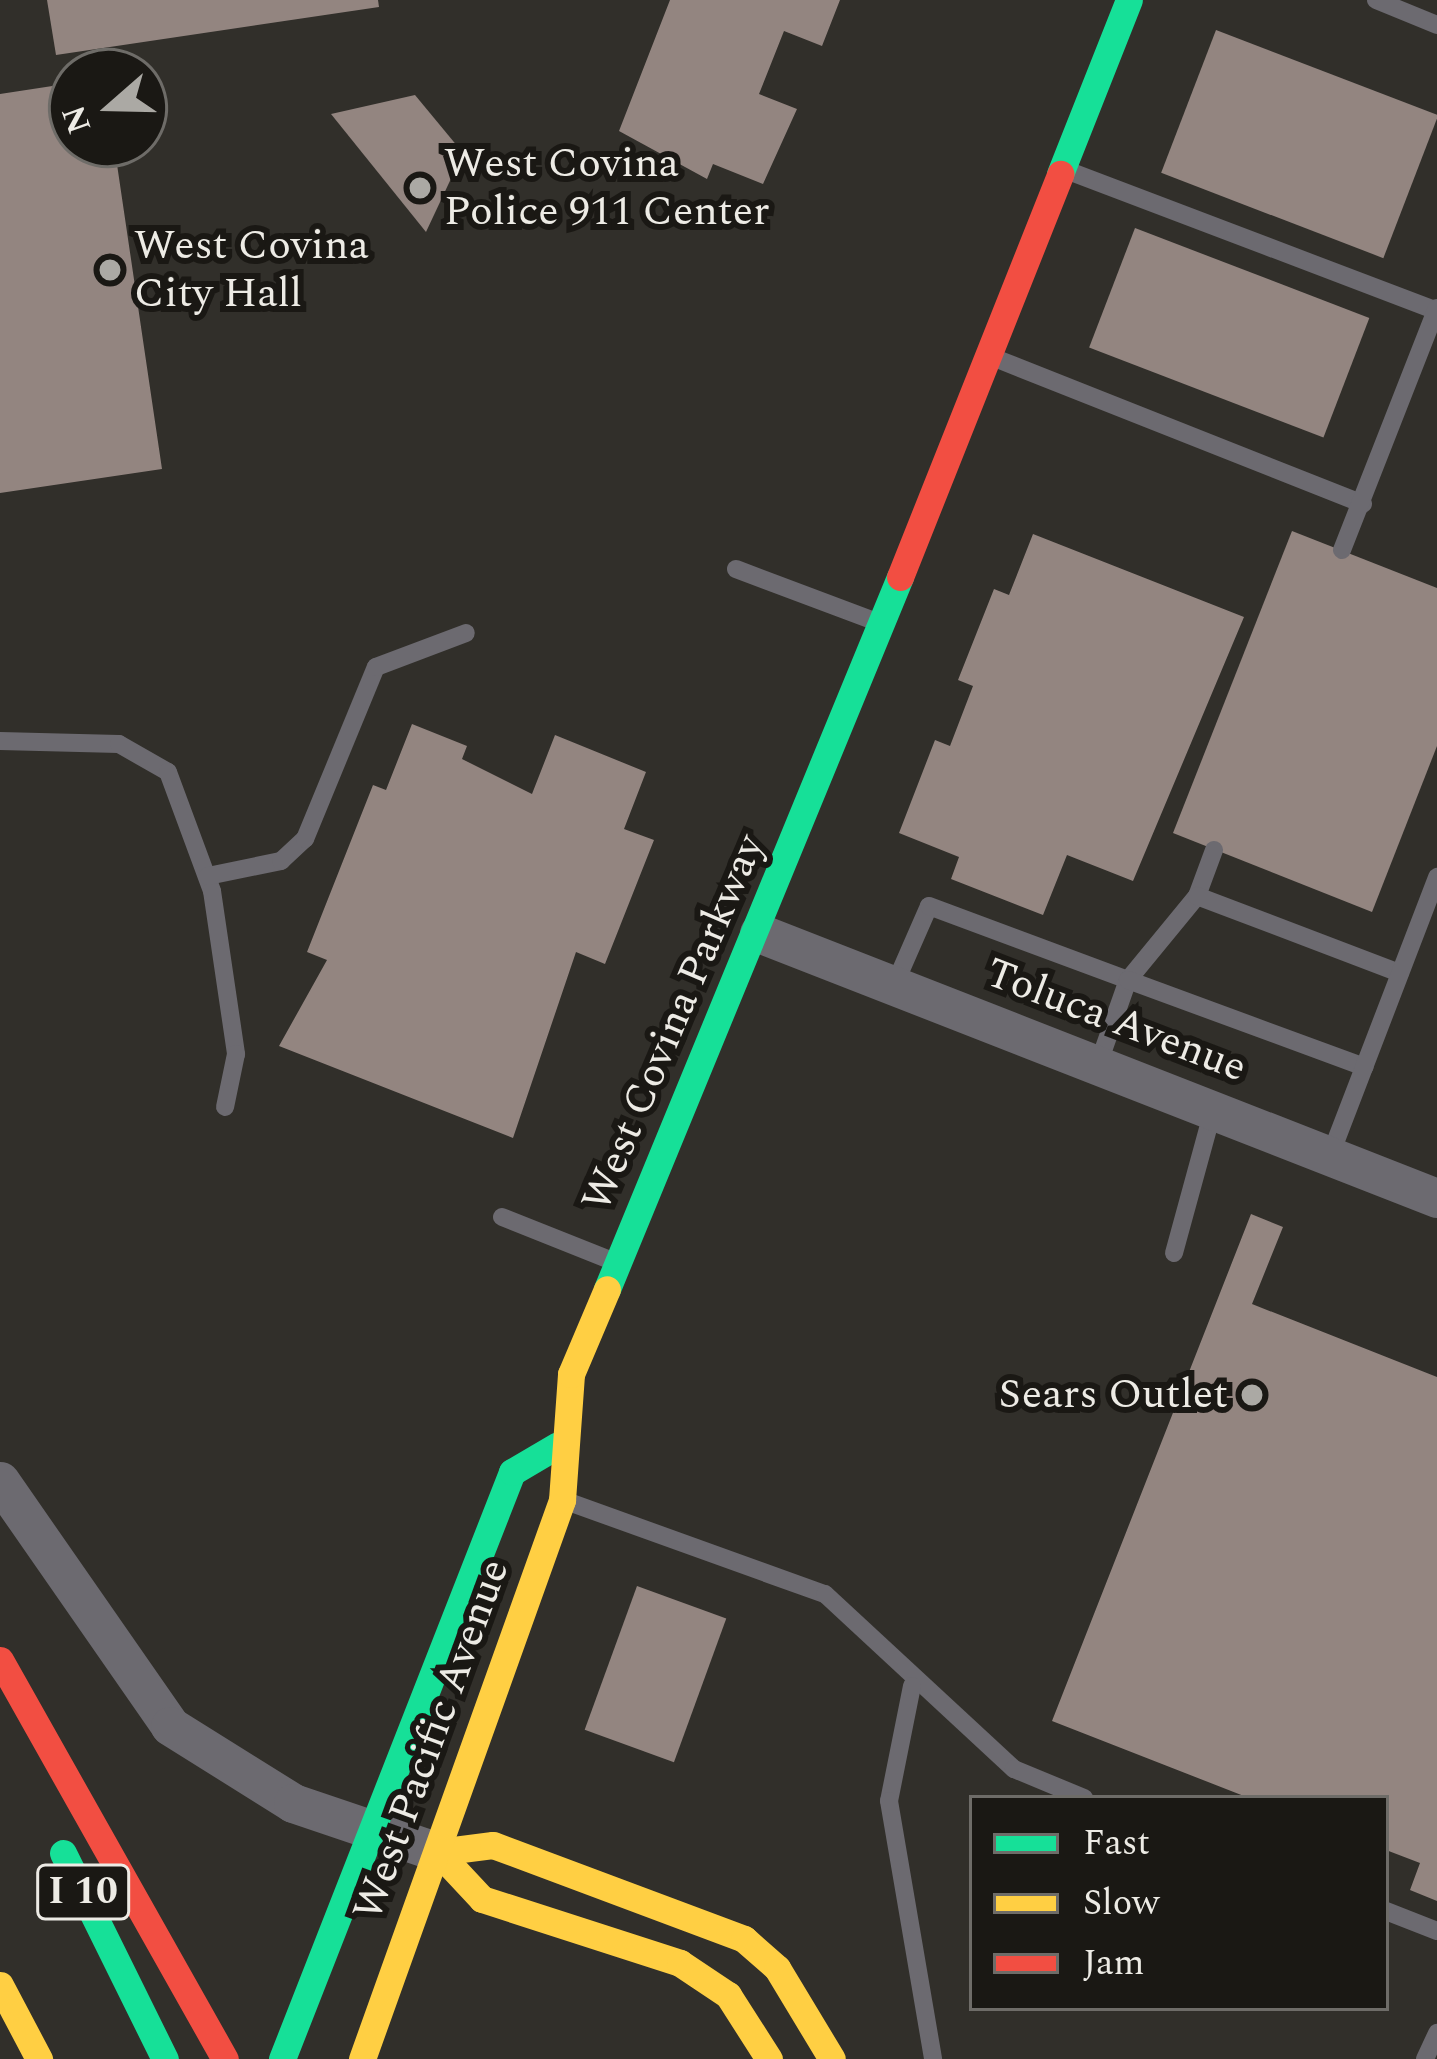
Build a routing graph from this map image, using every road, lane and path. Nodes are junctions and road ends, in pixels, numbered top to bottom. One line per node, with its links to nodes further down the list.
1 (1129, 0): 4 (main road, West Covina Parkway)
2 (1376, 0): 3 (lane)
3 (1437, 25)
4 (1061, 169): 5 (lane); 6 (main road, West Covina Parkway)
5 (1437, 310): 7 (lane)
6 (988, 355): 7 (lane); 10 (main road, West Covina Parkway)
7 (1364, 504): 8 (lane)
8 (1342, 550)
9 (736, 568): 10 (lane)
10 (882, 623): 17 (main road, West Covina Parkway)
11 (466, 634): 14 (lane)
12 (0, 741): 14 (lane)
13 (1214, 850): 16 (lane)
14 (208, 876): 23 (lane)
15 (1437, 878): 18 (lane)
16 (1198, 896): 18 (lane); 19 (lane)
17 (759, 933): 20 (street, Toluca Avenue); 29 (main road, West Covina Parkway)
18 (1400, 973): 22 (lane)
19 (1128, 980): 20 (lane); 21 (lane); 22 (lane)
20 (894, 986): 21 (street, Toluca Avenue)
21 (1098, 1065): 24 (street, Toluca Avenue)
22 (1364, 1067): 25 (lane)
23 (225, 1107)
24 (1213, 1110): 25 (street, Toluca Avenue); 28 (lane)
25 (1330, 1156): 26 (street, Toluca Avenue)
26 (1437, 1198)
27 (502, 1217): 29 (lane)
28 (1174, 1253)
29 (619, 1264): 30 (main road, West Covina Parkway)
30 (558, 1445): 32 (main road, West Pacific Avenue); 37 (main road)
31 (0, 1481): 37 (street)
32 (562, 1500): 34 (lane); 38 (main road, West Pacific Avenue)
33 (0, 1660): 45 (main road)
34 (912, 1686): 35 (lane); 50 (lane)
35 (1074, 1795)
36 (52, 1829): 44 (main road, I 10)
37 (376, 1832): 38 (street); 46 (main road)
38 (438, 1852): 47 (main road, West Pacific Avenue); 48 (main road); 49 (main road)
39 (1389, 1912): 40 (lane)
40 (1437, 1931)
41 (0, 1985): 43 (main road)
42 (1437, 2033): 51 (lane)
43 (39, 2059)
44 (165, 2059)
45 (225, 2059)
46 (282, 2059)
47 (362, 2059)
48 (769, 2059)
49 (832, 2059)
50 (933, 2059)
51 (1425, 2059)

